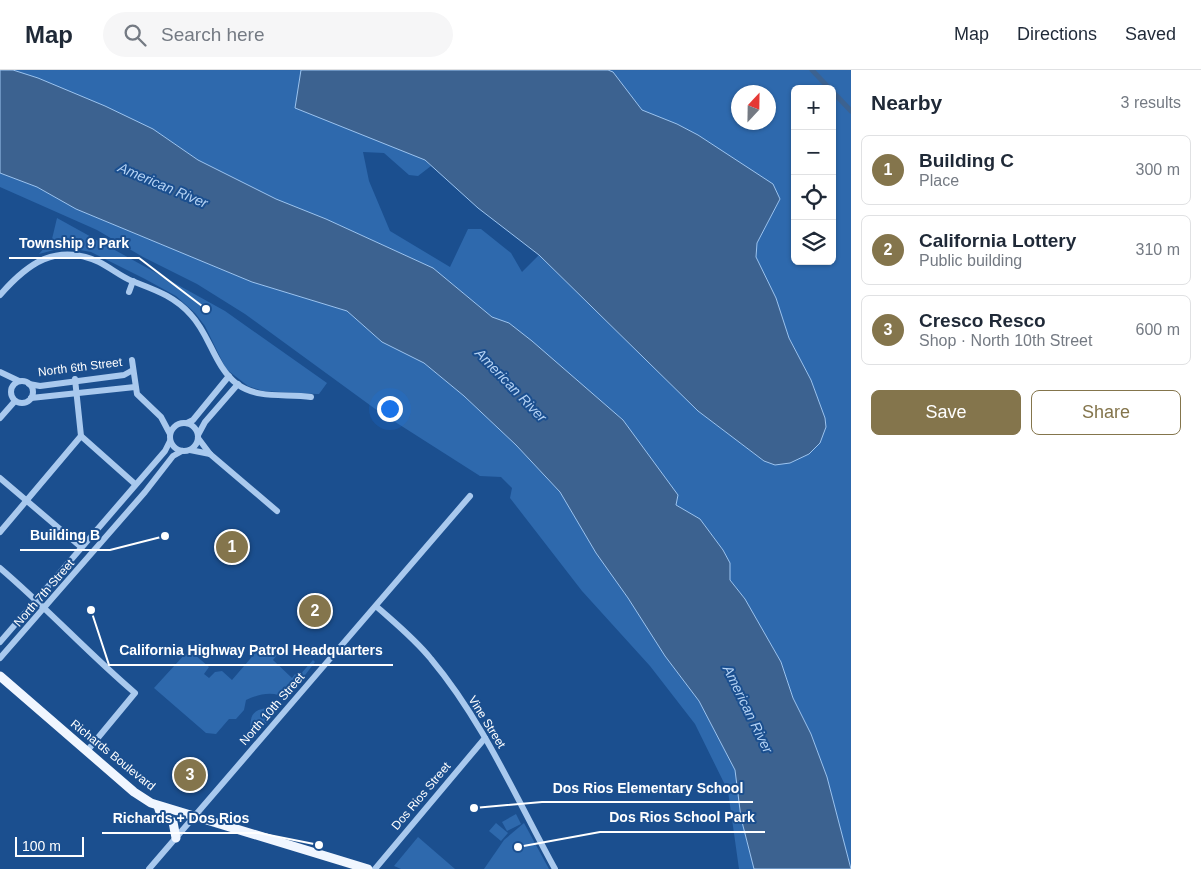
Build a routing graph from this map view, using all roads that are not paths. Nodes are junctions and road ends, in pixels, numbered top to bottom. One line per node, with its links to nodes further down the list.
1 (133, 281): 2 (street); 3 (street); 7 (street)
2 (129, 292)
3 (0, 295)
4 (132, 360): 5 (street)
5 (132, 370): 8 (street, North 6th Street); 12 (street)
6 (0, 373): 9 (street); 13 (street)
7 (228, 376): 11 (street); 20 (street)
8 (76, 380): 10 (street, North 6th Street); 14 (street)
9 (19, 381): 10 (street); 13 (street)
10 (29, 384): 16 (street)
11 (238, 384): 15 (street); 22 (street)
12 (135, 387): 14 (street, North 6th Street); 18 (street)
13 (11, 391): 17 (street)
14 (77, 393): 16 (street, North 6th Street); 21 (street)
15 (311, 397)
16 (31, 398): 17 (street)
17 (15, 400): 19 (street)
18 (161, 417): 20 (street); 23 (street)
19 (0, 418)
20 (183, 423): 22 (street); 23 (street)
21 (81, 436): 28 (street); 30 (street)
22 (198, 436): 24 (street); 26 (street)
23 (170, 438): 25 (street); 28 (street, North 7th Street)
24 (190, 450): 25 (street); 26 (street)
25 (182, 451): 37 (street, North 7th Street)
26 (210, 454): 31 (street)
27 (0, 478): 30 (street)
28 (135, 484): 33 (street, North 7th Street)
29 (470, 496): 36 (street, North 10th Street)
30 (27, 499): 32 (street); 33 (street)
31 (277, 511)
32 (0, 532)
33 (81, 546): 35 (street, North 7th Street)
34 (0, 568): 35 (street)
35 (37, 600): 37 (street); 38 (street, North 7th Street)
36 (376, 606): 41 (street, Vine Street); 44 (street, North 10th Street)
37 (45, 607): 39 (street, North 7th Street); 42 (street)
38 (0, 642)
39 (0, 658)
40 (0, 676): 42 (main road, Richards Boulevard)
41 (485, 738): 48 (street, Dos Rios Street); 49 (street, Vine Street)
42 (86, 751): 43 (main road, Richards Boulevard)
43 (158, 806): 44 (main road, Richards Boulevard); 45 (main road)
44 (194, 817): 45 (street, North 10th Street); 47 (main road, Richards Boulevard)
45 (176, 838): 46 (street, North 10th Street)
46 (149, 869)
47 (368, 869)
48 (375, 869)
49 (555, 869)

